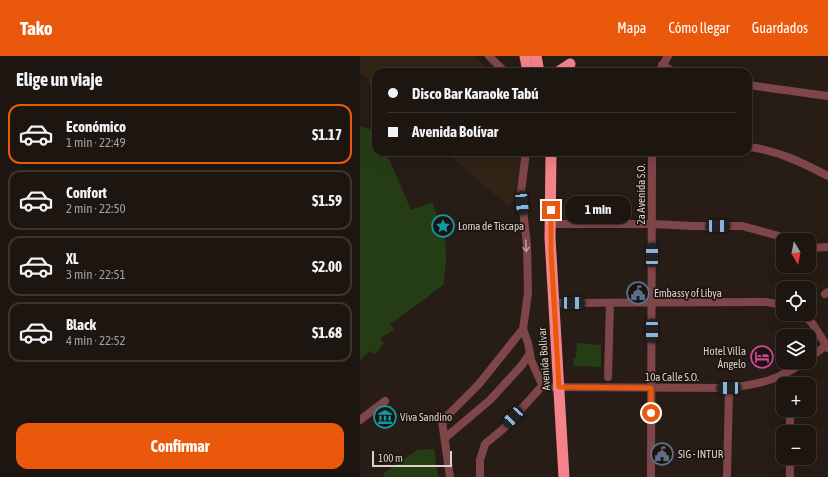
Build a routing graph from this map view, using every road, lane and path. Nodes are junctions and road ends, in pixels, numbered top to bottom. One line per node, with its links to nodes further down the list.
1 (525, 56): 6 (highway)
2 (536, 56): 7 (highway)
3 (668, 56): 8 (street)
4 (492, 59): 5 (street)
5 (502, 68)
6 (527, 68)
7 (540, 68)
8 (662, 68)
9 (752, 86): 10 (street)
10 (828, 96)
11 (752, 148): 16 (street)
12 (526, 156): 29 (street, one-way to 29)
13 (542, 156): 17 (highway, Avenida Bolívar)
14 (550, 156): 18 (highway, Avenida Bolívar)
15 (652, 156): 19 (street, 2a Avenida S.O.)
16 (828, 176)
17 (545, 206): 18 (highway); 21 (highway, Avenida Bolívar)
18 (551, 224): 19 (street); 21 (highway, Avenida Bolívar)
19 (652, 224): 20 (street); 26 (street, 2a Avenida S.O.)
20 (776, 235)
21 (550, 238): 24 (highway, Avenida Bolívar)
22 (828, 247): 23 (street)
23 (816, 248)
24 (553, 302): 25 (street); 38 (highway, Avenida Bolívar)
25 (610, 303): 26 (street); 35 (street)
26 (652, 303): 27 (street); 39 (street, 2a Avenida S.O.)
27 (776, 304)
28 (810, 321): 30 (street)
29 (523, 329): 31 (street); 43 (street)
30 (827, 346): 32 (street)
31 (530, 353): 37 (street); 43 (street)
32 (816, 353)
33 (792, 369): 34 (street, 10a Calle S.O.)
34 (784, 374): 36 (street); 40 (street, 10a Calle S.O.)
35 (608, 377)
36 (785, 377)
37 (544, 384): 38 (street, 10a Calle S.O.); 46 (street)
38 (559, 387): 39 (street, 10a Calle S.O.); 47 (highway, Avenida Bolívar)
39 (651, 388): 40 (street, 10a Calle S.O.); 48 (street, 2a Avenida S.O.)
40 (729, 388): 49 (street)
41 (385, 401): 42 (street)
42 (360, 420)
43 (445, 438): 45 (street)
44 (790, 465): 50 (street)
45 (450, 477)
46 (480, 477)
47 (564, 477)
48 (651, 477)
49 (727, 477)
50 (790, 477)

